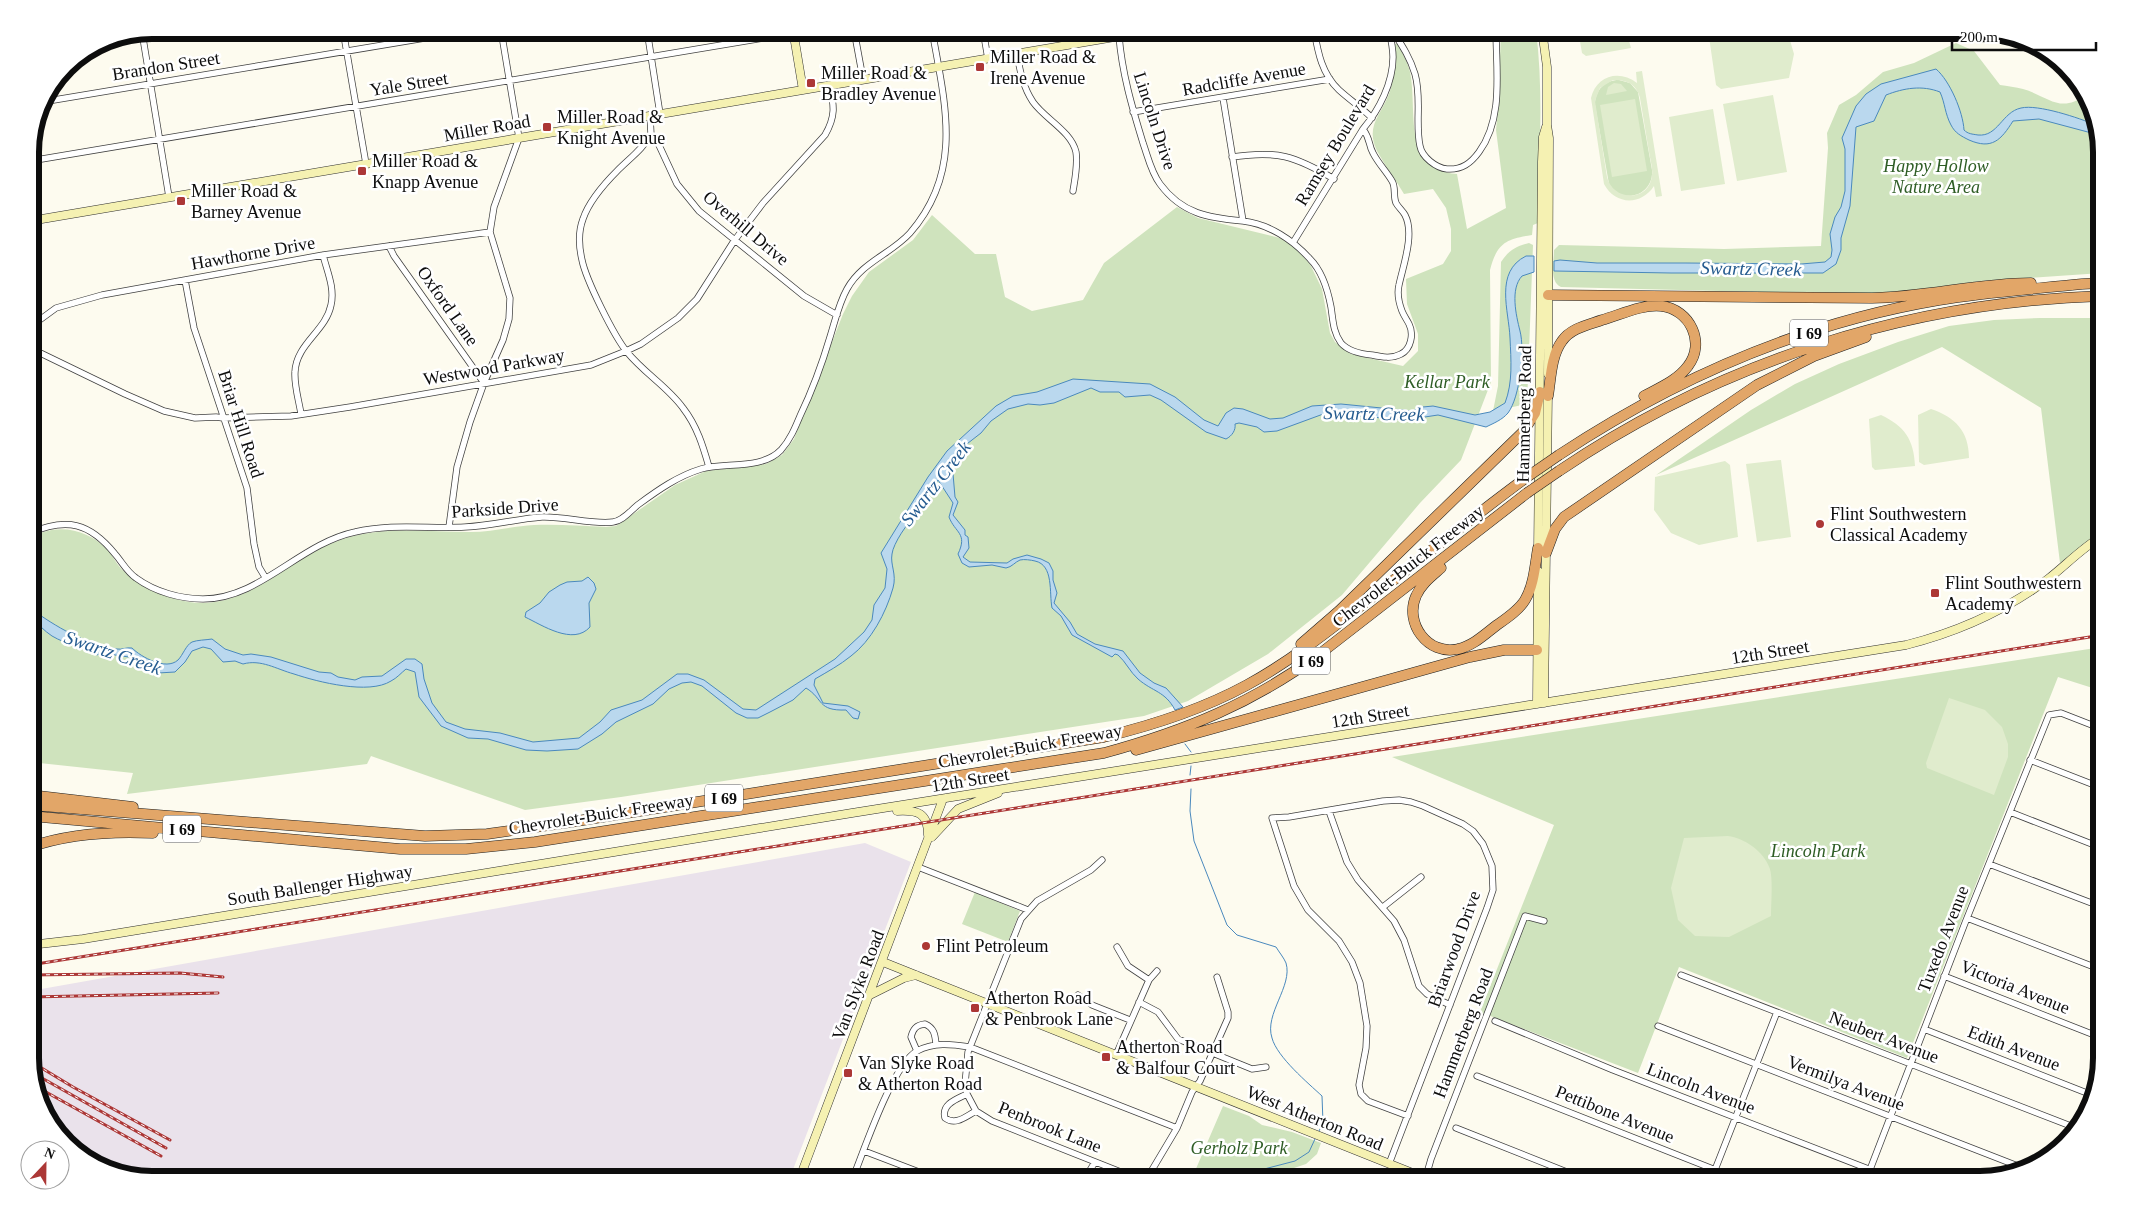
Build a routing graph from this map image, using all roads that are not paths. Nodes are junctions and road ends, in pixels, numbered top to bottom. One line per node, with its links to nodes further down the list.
1 (345, 39): 18 (street)
2 (419, 39): 18 (street, Brandon Street)
3 (503, 39): 25 (street)
4 (649, 39): 20 (street)
5 (751, 39): 20 (street, Yale Street)
6 (794, 39): 28 (street)
7 (856, 39): 23 (street)
8 (933, 39): 22 (street, Parkside Drive)
9 (985, 39): 21 (street)
10 (1084, 39): 19 (street, Miller Road)
11 (1119, 39): 32 (street, Lincoln Drive)
12 (1315, 39): 24 (street)
13 (1392, 39): 35 (street, Ramsey Boulevard)
14 (1397, 39): 15 (street)
15 (1496, 39)
16 (1543, 39): 57 (street, Hammerberg Road)
17 (143, 40): 26 (street)
18 (347, 51): 26 (street, Brandon Street); 31 (street)
19 (1017, 54): 21 (street, Miller Road); 44 (street)
20 (652, 58): 25 (street, Yale Street); 33 (street)
21 (988, 59): 22 (street, Miller Road)
22 (938, 68): 23 (street, Miller Road); 59 (street, Parkside Drive)
23 (863, 79): 27 (street, Miller Road)
24 (1330, 79): 29 (street, Radcliffe Avenue); 35 (street)
25 (510, 82): 31 (street, Yale Street); 38 (street)
26 (151, 84): 30 (street, Brandon Street); 39 (street)
27 (830, 85): 28 (street, Miller Road); 49 (street, Westwood Parkway)
28 (803, 90): 33 (street, Miller Road)
29 (1223, 98): 32 (street, Radcliffe Avenue); 40 (street)
30 (51, 101)
31 (356, 108): 39 (street, Yale Street); 42 (street)
32 (1133, 112): 47 (street, Lincoln Drive)
33 (660, 114): 34 (street, Miller Road)
34 (650, 116): 37 (street, Overhill Drive); 38 (street, Miller Road)
35 (1372, 118): 36 (street, Ramsey Boulevard)
36 (1363, 129): 43 (street, Ramsey Boulevard); 50 (street, Lincoln Drive)
37 (651, 134): 49 (street, Overhill Drive); 61 (street)
38 (519, 138): 42 (street, Miller Road); 48 (street)
39 (160, 140): 41 (street, Yale Street); 45 (street)
40 (1232, 157): 43 (street); 47 (street)
41 (39, 160)
42 (366, 164): 45 (street, Miller Road)
43 (1334, 179): 50 (street, Ramsey Boulevard)
44 (1073, 191)
45 (170, 197): 46 (street, Miller Road)
46 (39, 219)
47 (1243, 221): 50 (street, Lincoln Drive)
48 (490, 232): 51 (street, Hawthorne Drive); 63 (street)
49 (734, 240): 59 (street, Overhill Drive); 61 (street, Westwood Parkway)
50 (1294, 241)
51 (389, 246): 52 (street, Hawthorne Drive); 63 (street, Oxford Lane)
52 (323, 255): 53 (street, Hawthorne Drive); 65 (street)
53 (185, 280): 60 (street, Hawthorne Drive); 66 (street, Briar Hill Road)
54 (2093, 283): 55 (highway, Chevrolet-Buick Freeway / I 69)
55 (2082, 284): 57 (highway); 67 (highway, Chevrolet-Buick Freeway / I 69)
56 (2093, 296): 58 (highway, Chevrolet-Buick Freeway / I 69)
57 (1544, 299): 64 (street, Hammerberg Road)
58 (1980, 306): 69 (highway, Chevrolet-Buick Freeway / I 69, bridge); 73 (highway)
59 (837, 315): 68 (street, Parkside Drive)
60 (39, 320)
61 (626, 351): 63 (street, Westwood Parkway); 68 (street)
62 (39, 352): 66 (street, Westwood Parkway)
63 (484, 383): 65 (street, Westwood Parkway); 70 (street)
64 (1544, 394): 67 (highway); 73 (street, Hammerberg Road); 77 (highway)
65 (301, 414): 66 (street, Westwood Parkway)
66 (223, 418): 74 (street, Briar Hill Road)
67 (1560, 454): 77 (highway, Chevrolet-Buick Freeway / I 69, bridge)
68 (709, 467): 70 (street, Parkside Drive)
69 (1492, 522): 73 (highway); 80 (highway, Chevrolet-Buick Freeway / I 69)
70 (449, 527): 74 (street, Parkside Drive)
71 (39, 529): 74 (street, Parkside Drive)
72 (2093, 542): 78 (street, 12th Street)
73 (1542, 551): 75 (street, Hammerberg Road); 76 (street, Hammerberg Road)
74 (265, 577)
75 (1545, 642): 76 (street); 78 (street, Hammerberg Road)
76 (1537, 650): 78 (street, Hammerberg Road); 80 (highway)
77 (1265, 675): 91 (highway, Chevrolet-Buick Freeway / I 69)
78 (1541, 704): 83 (street, 12th Street)
79 (2093, 726): 81 (street, Tuxedo Avenue)
80 (1104, 753): 93 (highway, Chevrolet-Buick Freeway / I 69)
81 (2030, 760): 82 (street); 88 (street, Tuxedo Avenue)
82 (2093, 784)
83 (1008, 789): 85 (street, 12th Street); 92 (street)
84 (39, 796): 91 (highway)
85 (943, 799): 89 (street, 12th Street); 92 (street, Van Slyke Road)
86 (39, 806): 91 (highway, Chevrolet-Buick Freeway / I 69)
87 (1329, 811): 102 (street); 120 (street, Briarwood Drive); 140 (street, Briarwood Drive)
88 (2010, 812): 94 (street); 98 (street, Tuxedo Avenue)
89 (852, 813): 92 (street); 96 (street, 12th Street)
90 (39, 817): 93 (highway, Chevrolet-Buick Freeway / I 69)
91 (290, 826)
92 (927, 842): 99 (street, Van Slyke Road)
93 (333, 843): 95 (highway)
94 (2093, 844)
95 (39, 845)
96 (615, 852): 106 (street, South Ballenger Highway)
97 (1102, 860): 103 (street, Penbrook Lane)
98 (1989, 864): 101 (street); 104 (street, Tuxedo Avenue)
99 (918, 867): 103 (street); 108 (street, Van Slyke Road)
100 (1421, 877): 102 (street)
101 (2093, 904)
102 (1383, 907): 120 (street)
103 (1028, 910): 119 (street, Penbrook Lane)
104 (1967, 918): 109 (street); 114 (street, Tuxedo Avenue)
105 (1544, 921): 159 (street, Hammerberg Road)
106 (39, 944)
107 (1117, 947): 115 (street)
108 (882, 962): 111 (street, West Atherton Road); 117 (street, Van Slyke Road)
109 (2093, 967)
110 (1156, 971): 115 (street)
111 (916, 975): 117 (street); 119 (street, West Atherton Road)
112 (1681, 975): 121 (street, Neubert Avenue)
113 (1217, 976): 130 (street)
114 (1944, 976): 125 (street, Tuxedo Avenue); 126 (street, Victoria Avenue)
115 (1149, 980): 118 (street)
116 (1078, 994): 122 (street)
117 (870, 995): 152 (street, Van Slyke Road)
118 (1139, 1002): 122 (street); 130 (street)
119 (987, 1004): 128 (street, Penbrook Lane); 131 (street, West Atherton Road)
120 (1450, 1005): 140 (street, Briarwood Drive)
121 (1777, 1012): 132 (street, Neubert Avenue); 133 (street)
122 (1130, 1020): 131 (street)
123 (1495, 1021): 141 (street, Lincoln Avenue)
124 (1658, 1026): 133 (street, Vermilya Avenue)
125 (1924, 1029): 132 (street, Tuxedo Avenue); 137 (street, Edith Avenue)
126 (2093, 1034)
127 (936, 1044): 128 (street); 129 (street); 129 (street)
128 (970, 1047): 138 (street, Penbrook Lane); 144 (street)
129 (917, 1051): 146 (street)
130 (1211, 1052): 134 (street); 136 (street)
131 (1116, 1055): 136 (street, West Atherton Road)
132 (1911, 1063): 142 (street, Tuxedo Avenue); 143 (street, Neubert Avenue)
133 (1757, 1064): 141 (street); 142 (street, Vermilya Avenue)
134 (1266, 1067)
135 (1477, 1076): 150 (street, Pettibone Avenue)
136 (1196, 1086): 144 (street); 148 (street, West Atherton Road)
137 (2087, 1093)
138 (968, 1094): 139 (street, Penbrook Lane); 139 (street, Penbrook Lane)
139 (976, 1111): 147 (street, Penbrook Lane)
140 (1408, 1116): 148 (street, Briarwood Drive)
141 (1736, 1117): 150 (street); 151 (street, Lincoln Avenue)
142 (1891, 1117): 149 (street, Vermilya Avenue); 151 (street, Tuxedo Avenue)
143 (2071, 1126)
144 (1177, 1128): 157 (street)
145 (1456, 1128): 160 (street)
146 (864, 1151): 153 (street); 154 (street)
147 (1095, 1162): 155 (street); 156 (street, Penbrook Lane)
148 (1389, 1164): 158 (street, West Atherton Road)
149 (2016, 1165)
150 (1715, 1170)
151 (1870, 1170)
152 (802, 1171)
153 (856, 1171)
154 (916, 1171)
155 (1090, 1171)
156 (1118, 1171)
157 (1151, 1171)
158 (1407, 1171)
159 (1428, 1171)
160 (1564, 1171)

